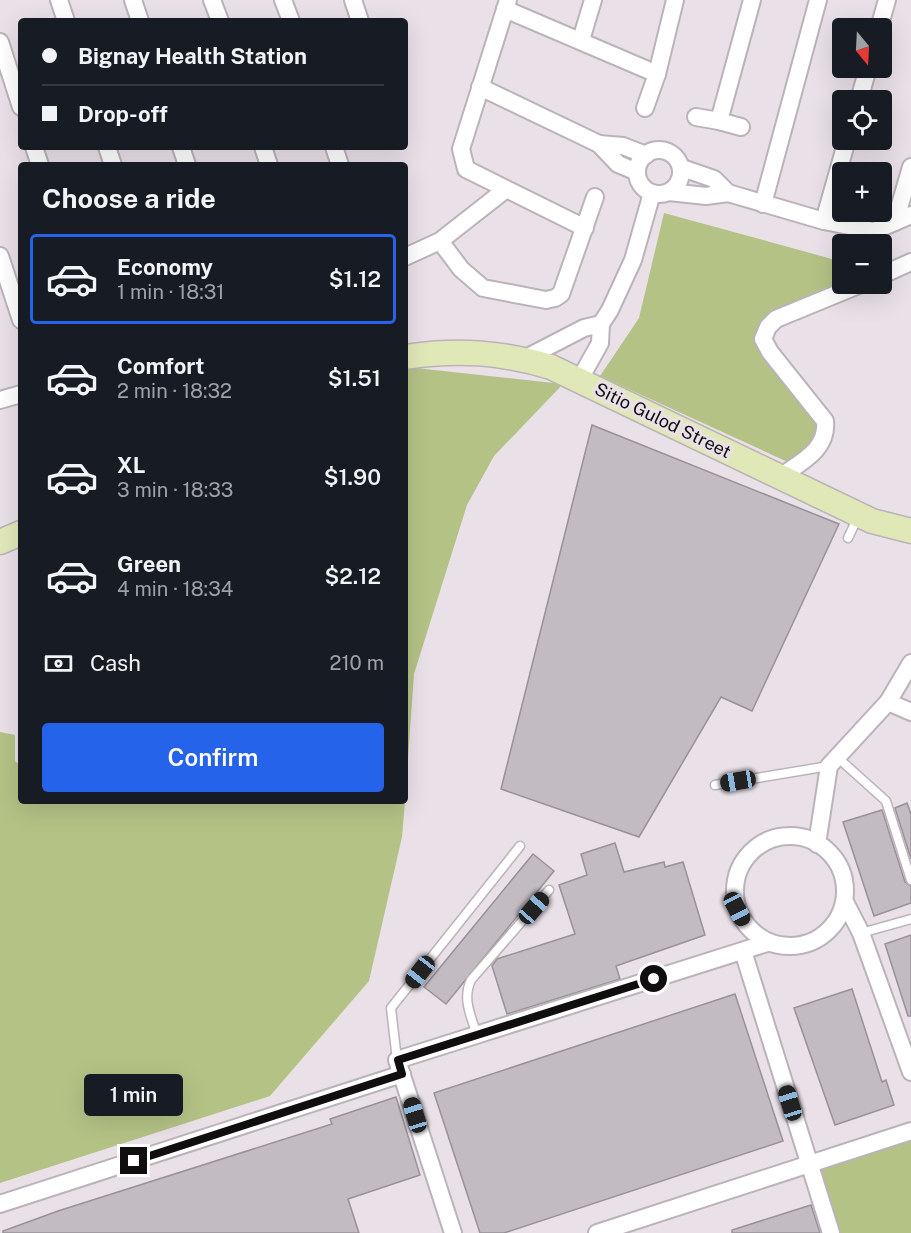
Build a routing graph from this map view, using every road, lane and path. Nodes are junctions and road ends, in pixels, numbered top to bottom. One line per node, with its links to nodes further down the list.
1 (59, 0): 12 (street)
2 (133, 0): 13 (street)
3 (212, 0): 14 (street)
4 (285, 0): 15 (street)
5 (353, 0): 16 (street)
6 (593, 0): 18 (street)
7 (675, 0): 20 (street)
8 (752, 0): 25 (street)
9 (818, 0): 37 (street)
10 (887, 0): 17 (street)
11 (506, 5): 18 (street); 21 (street)
12 (65, 18)
13 (139, 18)
14 (219, 18)
15 (290, 18)
16 (359, 18)
17 (882, 18)
18 (581, 40): 20 (street)
19 (0, 42): 22 (street)
20 (657, 74): 23 (street)
21 (480, 87): 27 (street); 33 (street)
22 (18, 98)
23 (645, 108)
24 (696, 117): 25 (street)
25 (718, 121): 26 (street)
26 (741, 127)
27 (599, 144): 29 (street); 32 (street)
28 (845, 150): 39 (street)
29 (646, 155): 31 (street); 32 (street)
30 (911, 167): 40 (street)
31 (682, 168): 34 (street); 35 (street)
32 (637, 172): 34 (street)
33 (505, 189): 41 (street); 42 (street)
34 (661, 193): 35 (street); 49 (street)
35 (728, 193): 37 (street)
36 (595, 196): 41 (street)
37 (763, 204): 39 (street)
38 (911, 215): 40 (street)
39 (824, 221): 40 (street)
40 (895, 222)
41 (585, 228): 42 (street)
42 (440, 241): 44 (street)
43 (0, 256): 48 (street)
44 (408, 256)
45 (911, 262): 46 (street)
46 (892, 271)
47 (837, 294): 55 (street)
48 (18, 311)
49 (601, 324): 51 (street); 52 (street)
50 (408, 357): 51 (main road, Sitio Gulod Street)
51 (524, 359): 52 (main road, Sitio Gulod Street)
52 (580, 379): 55 (main road, Sitio Gulod Street)
53 (18, 395): 54 (street)
54 (0, 400)
55 (780, 477): 56 (main road, Sitio Gulod Street)
56 (860, 514): 57 (main road, Sitio Gulod Street); 59 (lane)
57 (911, 531)
58 (18, 534): 60 (main road)
59 (848, 538)
60 (0, 542)
61 (911, 663): 62 (street)
62 (888, 702): 63 (street); 64 (street)
63 (911, 712)
64 (832, 761): 65 (lane); 66 (street); 68 (lane)
65 (715, 785)
66 (817, 844): 70 (street); 73 (street)
67 (520, 846): 76 (lane)
68 (911, 880)
69 (549, 890): 75 (lane)
70 (845, 902): 72 (street); 73 (street)
71 (911, 919): 72 (lane)
72 (861, 933): 77 (street)
73 (767, 943): 74 (street)
74 (742, 951): 75 (street); 79 (street)
75 (477, 1035): 76 (street)
76 (400, 1067): 80 (street); 81 (street)
77 (911, 1072)
78 (911, 1131): 79 (street)
79 (809, 1163): 82 (street); 83 (street)
80 (0, 1204)
81 (453, 1233)
82 (597, 1233)
83 (831, 1233)

